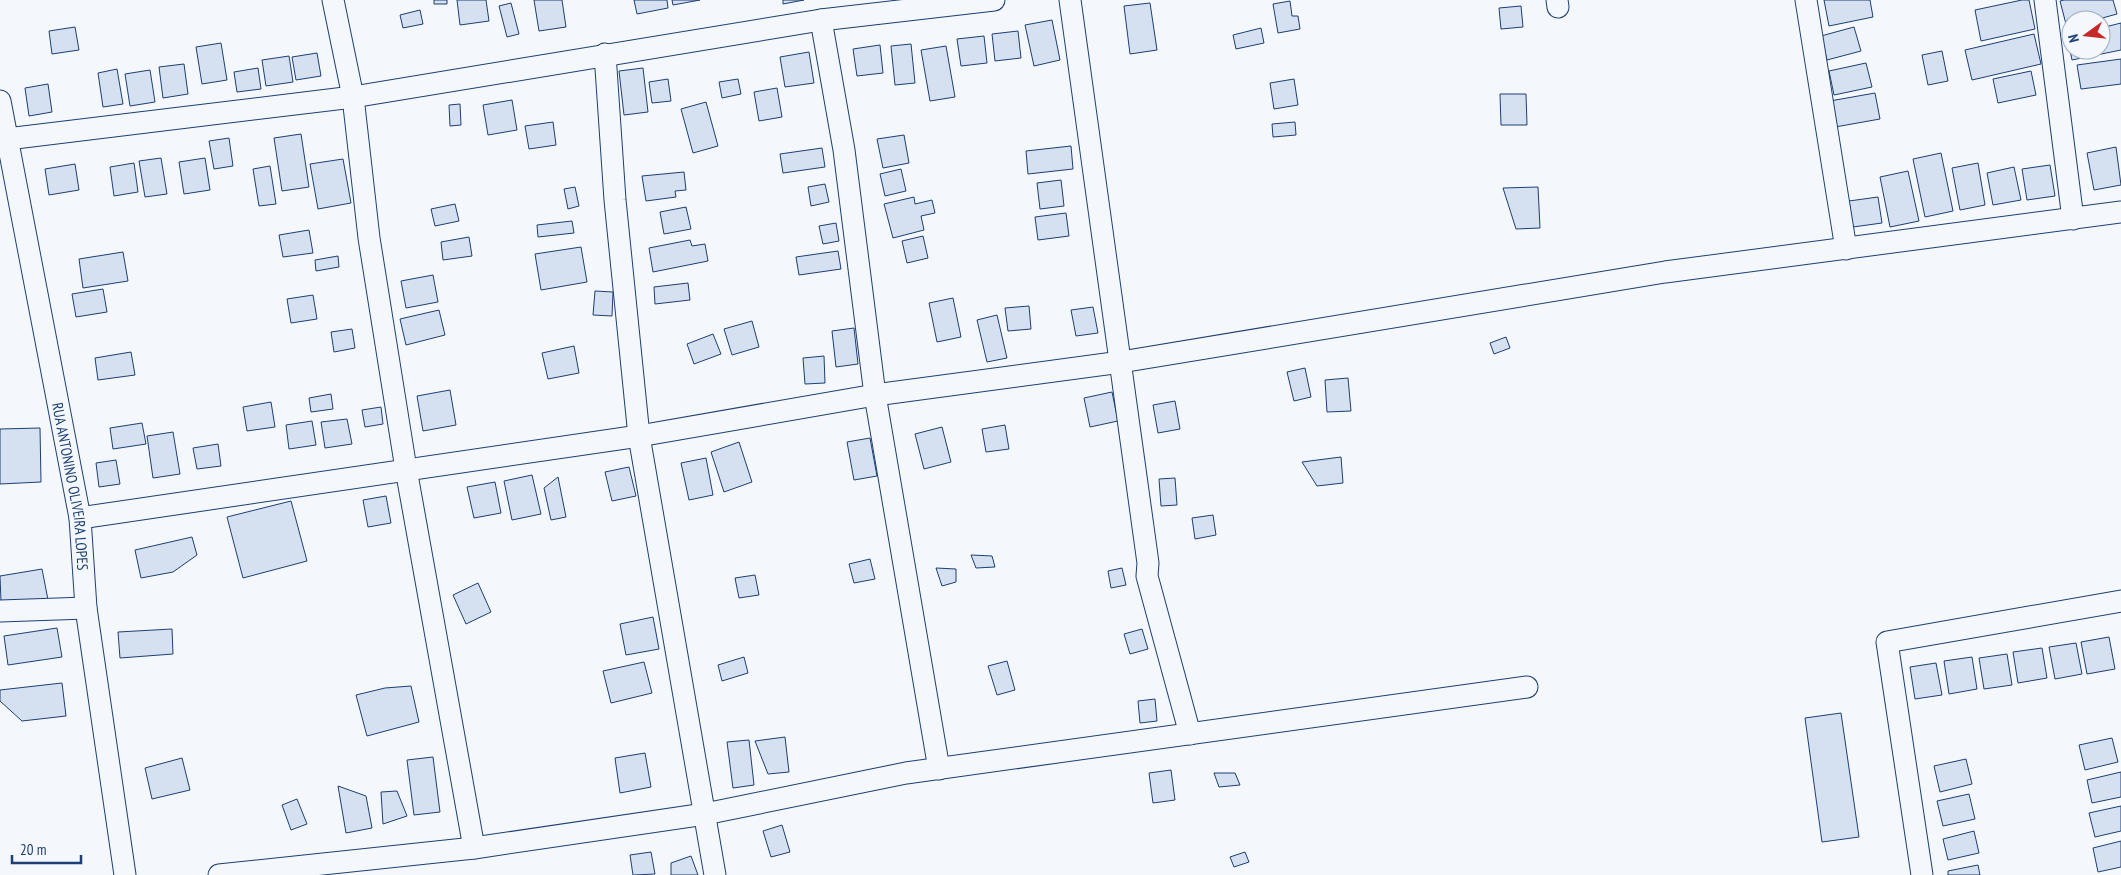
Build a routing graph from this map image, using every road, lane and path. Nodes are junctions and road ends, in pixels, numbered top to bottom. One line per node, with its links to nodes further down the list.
1 (333, 0): 8 (street)
2 (994, 0): 6 (street)
3 (1070, 0): 14 (street)
4 (1806, 0): 13 (street)
5 (2046, 0): 12 (street)
6 (821, 20): 7 (street); 15 (street)
7 (605, 54): 8 (street); 16 (street)
8 (353, 97): 10 (street); 17 (street)
9 (0, 101): 10 (street, RUA ANTONINO OLIVEIRA LOPES)
10 (7, 139): 18 (street, RUA ANTONINO OLIVEIRA LOPES)
11 (2121, 212): 12 (street)
12 (2073, 219): 13 (street)
13 (1846, 249): 14 (street)
14 (1121, 362): 15 (street); 23 (street)
15 (875, 395): 16 (street); 24 (street)
16 (639, 436): 17 (street); 25 (street)
17 (406, 469): 18 (street); 26 (street)
18 (80, 518): 20 (street, RUA ANTONINO OLIVEIRA LOPES)
19 (2121, 601): 30 (street)
20 (86, 608): 21 (street); 27 (street, RUA ANTONINO OLIVEIRA LOPES)
21 (0, 612)
22 (1526, 687): 23 (street)
23 (1190, 734): 24 (street)
24 (939, 769): 25 (street)
25 (705, 814): 26 (street); 29 (street)
26 (474, 848): 28 (street)
27 (125, 875)
28 (219, 875)
29 (715, 875)
30 (1922, 875)

